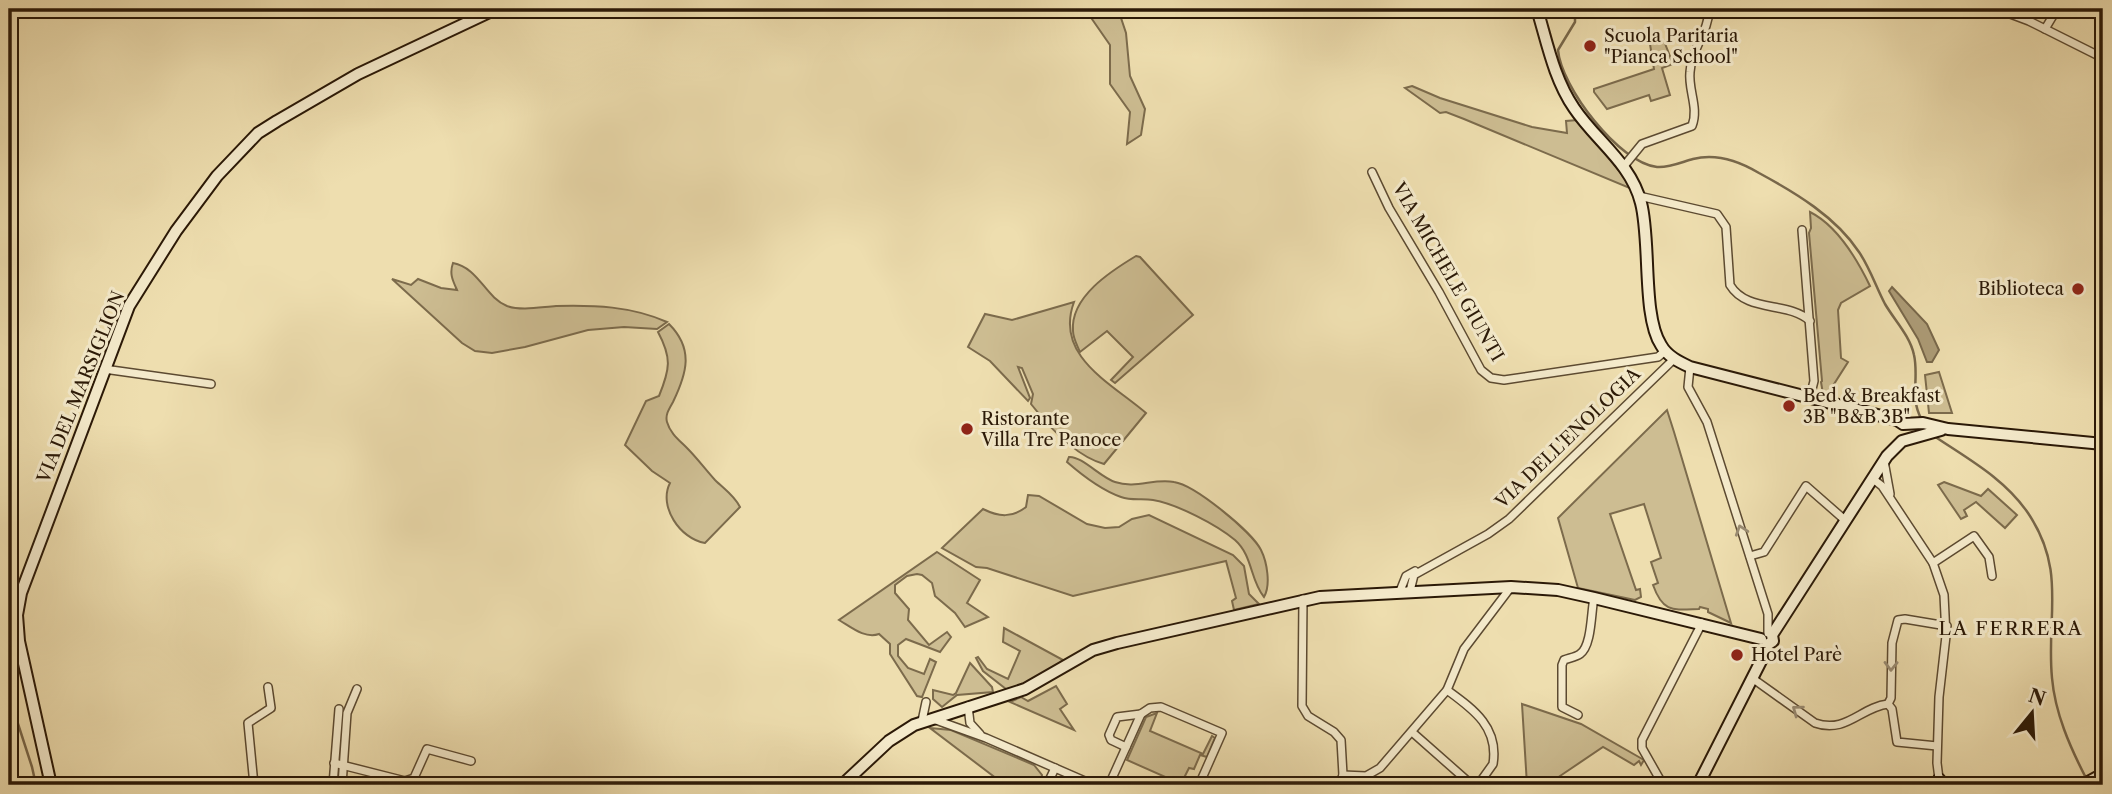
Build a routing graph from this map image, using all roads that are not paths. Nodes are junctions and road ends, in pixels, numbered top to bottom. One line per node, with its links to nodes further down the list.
1 (496, 9): 15 (street, VIA DEL MARSIGLION)
2 (1537, 9): 8 (street)
3 (1709, 9): 8 (street)
4 (1997, 9): 6 (street)
5 (2057, 9): 6 (street)
6 (2045, 29): 7 (street)
7 (2103, 58)
8 (1628, 160): 10 (street)
9 (1372, 172): 13 (street, VIA MICHELE GIUNTI)
10 (1639, 196): 12 (street); 13 (street)
11 (1802, 230): 12 (street)
12 (1810, 321): 17 (street)
13 (1670, 355): 14 (street); 30 (street, VIA DELL'ENOLOGIA)
14 (1690, 367): 17 (street); 26 (street, one-way to 14)
15 (104, 369): 16 (street); 61 (street, VIA DEL MARSIGLION)
16 (211, 384)
17 (1810, 397): 18 (street)
18 (1905, 426): 19 (street); 20 (street); 22 (street)
19 (1948, 429): 20 (street); 21 (street)
20 (1910, 437): 22 (street)
21 (2103, 444)
22 (1885, 459): 23 (street); 24 (street)
23 (1873, 479): 24 (street); 25 (street)
24 (1892, 501): 27 (street)
25 (1846, 521): 26 (street); 33 (street)
26 (1750, 556): 34 (street)
27 (1933, 563): 28 (street); 36 (street)
28 (1993, 576)
29 (1511, 587): 30 (street); 31 (street); 41 (street)
30 (1405, 591): 32 (street)
31 (1594, 598): 35 (street); 47 (street)
32 (1303, 599): 44 (street); 58 (street)
33 (1786, 616): 34 (street); 37 (street)
34 (1768, 619): 37 (street)
35 (1702, 623): 37 (street); 73 (street)
36 (1947, 626): 43 (street, one-way to 43); 52 (street)
37 (1767, 638): 38 (street)
38 (1752, 678): 43 (street, one-way to 38); 74 (street)
39 (268, 687): 62 (street)
40 (357, 689): 56 (street)
41 (1447, 690): 50 (street); 72 (street)
42 (926, 702): 48 (street)
43 (1888, 705): 52 (street)
44 (963, 708): 48 (street); 49 (street); 51 (street)
45 (339, 709): 55 (street)
46 (1141, 714): 53 (street); 53 (street); 69 (street)
47 (1578, 715)
48 (927, 719): 49 (street); 65 (street)
49 (960, 729): 51 (street)
50 (1412, 732): 58 (street); 71 (street)
51 (986, 738): 57 (street)
52 (1937, 746): 60 (street)
53 (1126, 747): 68 (street)
54 (471, 761): 56 (street)
55 (334, 764): 56 (street); 63 (street)
56 (343, 766): 64 (street)
57 (1055, 768): 66 (street); 67 (street)
58 (1343, 775): 70 (street)
59 (2100, 776): 75 (street)
60 (1940, 783)
61 (51, 785)
62 (254, 785)
63 (333, 785)
64 (342, 785)
65 (842, 785)
66 (1047, 785)
67 (1094, 785)
68 (1109, 785)
69 (1199, 785)
70 (1339, 785)
71 (1472, 785)
72 (1478, 785)
73 (1662, 785)
74 (1698, 785)
75 (2083, 785)

